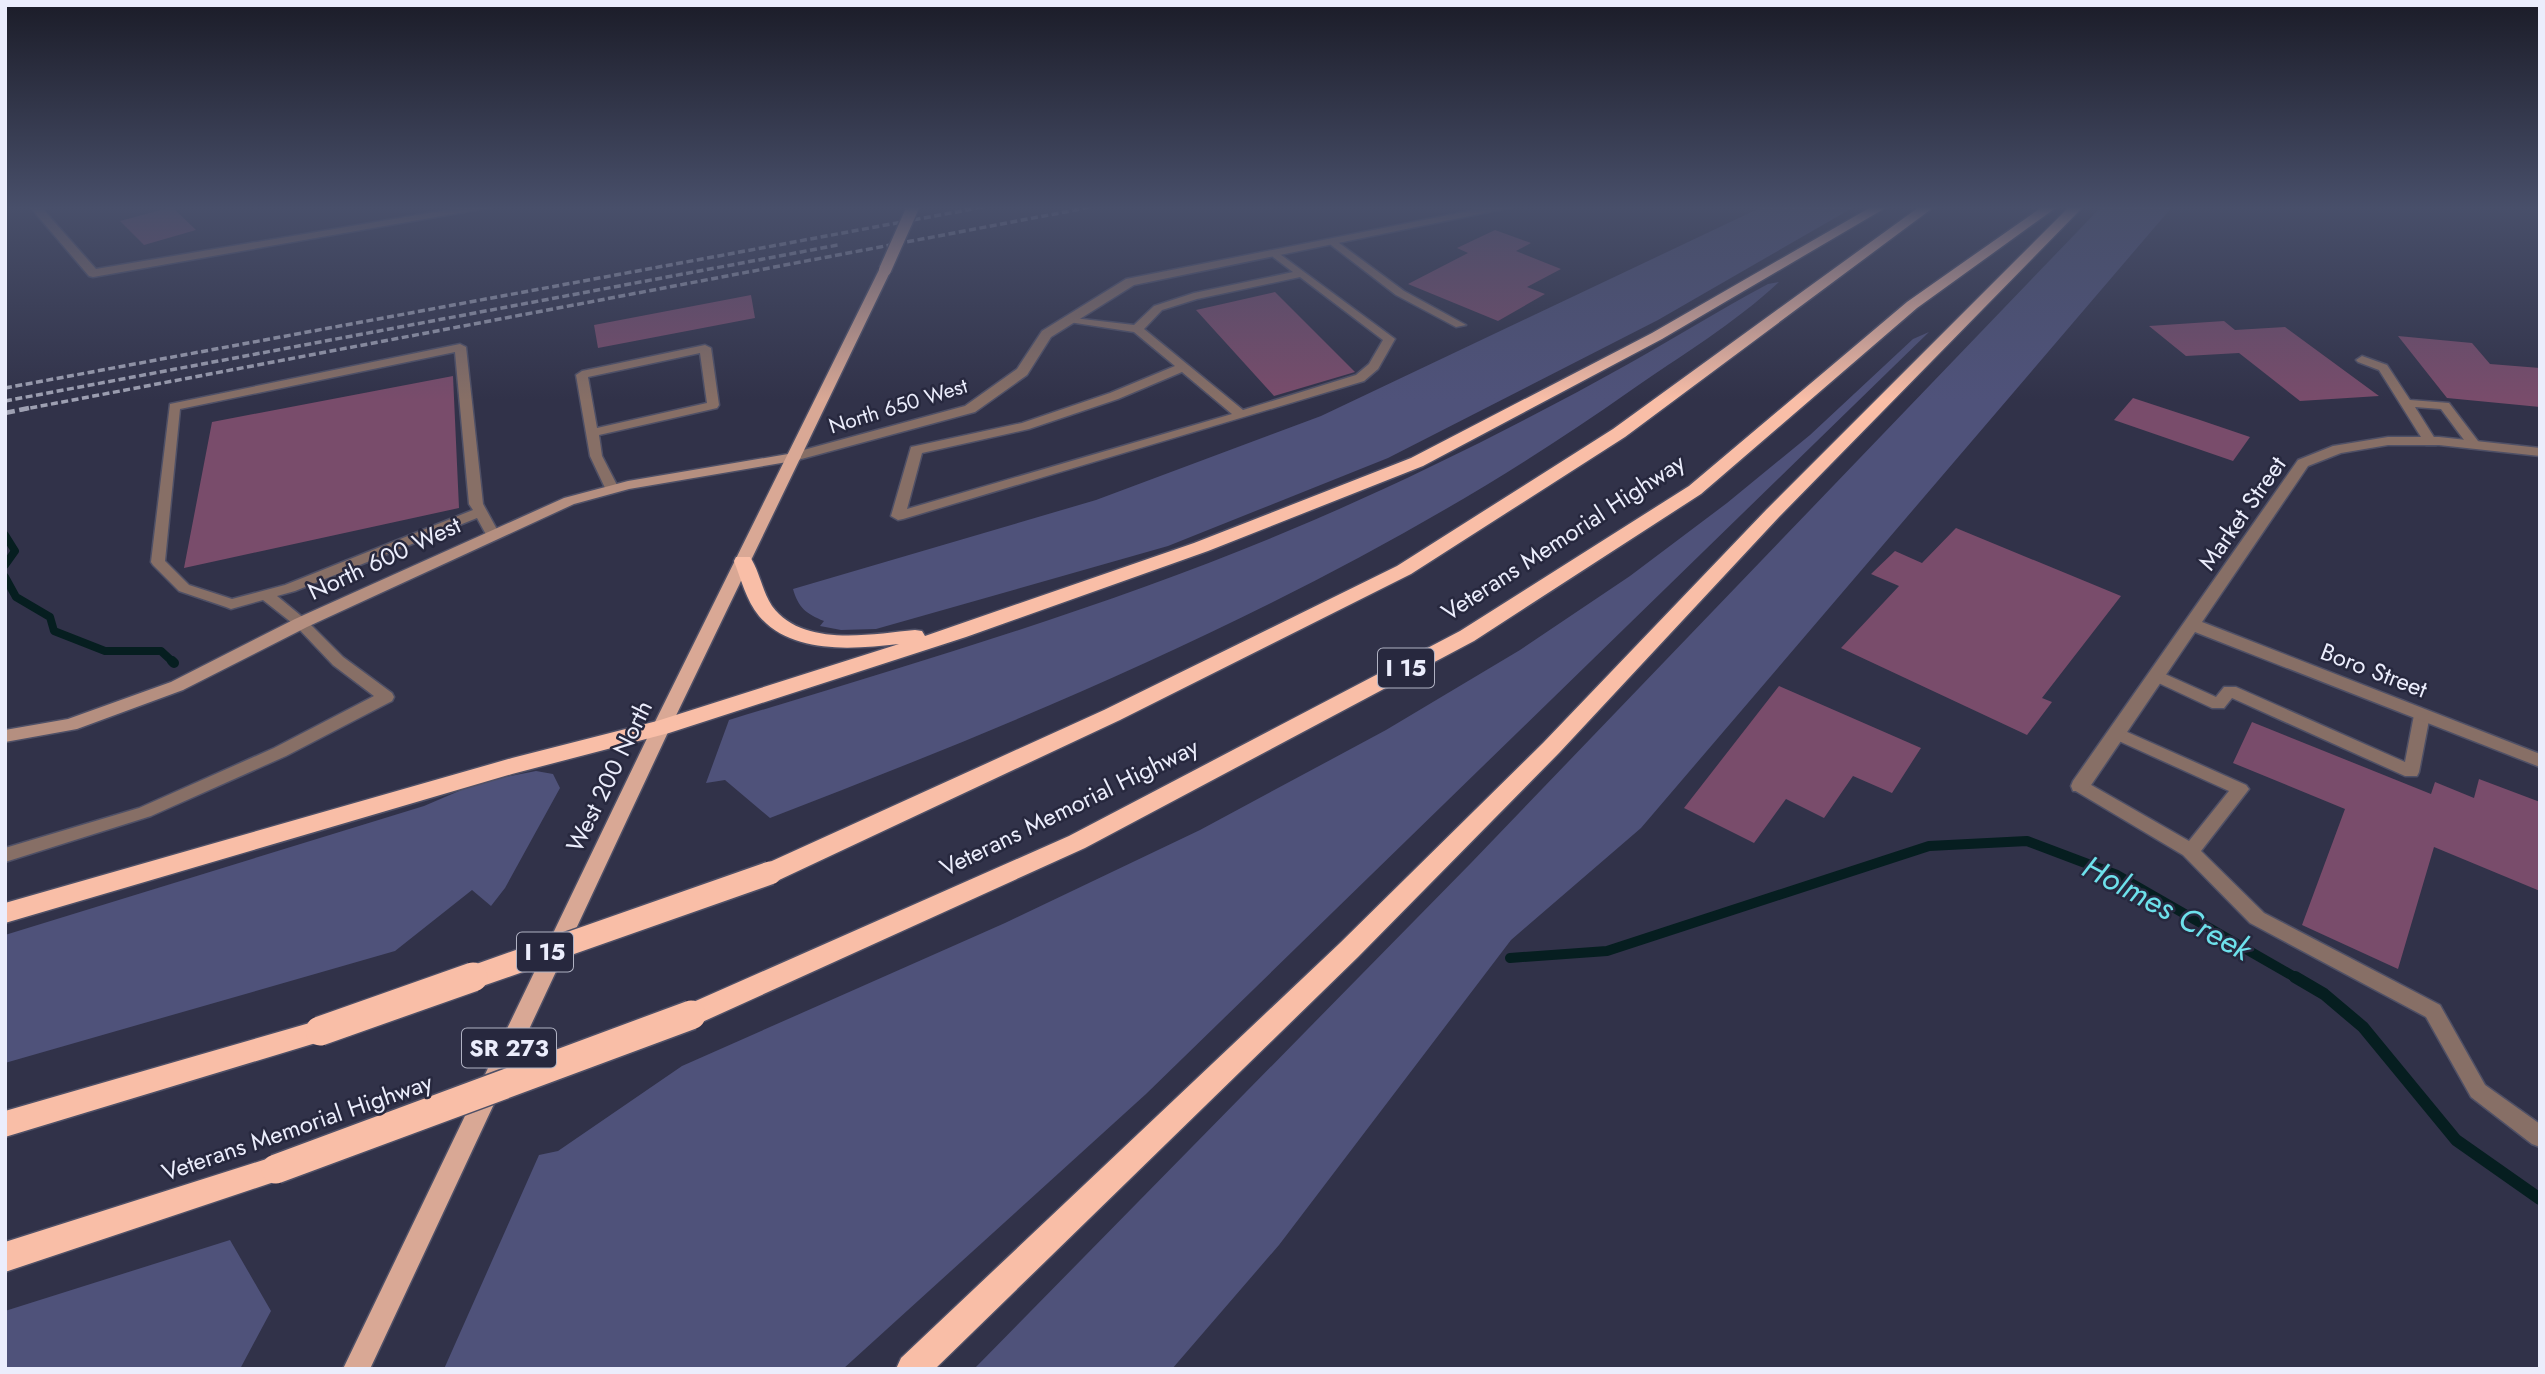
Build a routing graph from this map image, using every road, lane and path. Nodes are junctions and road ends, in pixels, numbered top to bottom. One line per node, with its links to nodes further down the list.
1 (883, 271): 21 (main road, West 200 North, bridge)
2 (1189, 271): 10 (street, North 650 West)
3 (1296, 271): 9 (lane)
4 (1372, 271): 11 (lane)
5 (1771, 271): 29 (highway)
6 (1841, 271): 40 (highway, I 15, bridge)
7 (1961, 271): 42 (highway, Veterans Memorial Highway / I 15, bridge)
8 (2014, 271): 44 (highway)
9 (1299, 274): 12 (lane); 16 (lane)
10 (1069, 319): 12 (lane); 21 (street, North 650 West)
11 (1461, 325)
12 (1137, 329): 14 (lane)
13 (2362, 360): 15 (lane)
14 (1183, 367): 16 (lane); 16 (lane)
15 (2407, 403): 18 (lane); 19 (lane)
16 (1241, 415)
17 (592, 433): 17 (lane); 22 (lane)
18 (2431, 442): 19 (street, Market Street); 28 (street, Market Street)
19 (2475, 445): 20 (street, Market Street)
20 (2540, 452)
21 (794, 457): 22 (street, North 600 West); 25 (main road, West 200 North)
22 (612, 489): 24 (street, North 600 West)
23 (480, 512): 24 (lane); 26 (lane); 26 (lane)
24 (493, 535): 27 (street, North 600 West)
25 (743, 561): 29 (highway); 32 (main road, West 200 North)
26 (266, 594): 27 (lane)
27 (302, 623): 34 (street, North 600 West); 38 (lane)
28 (2191, 624): 30 (street, Market Street); 31 (street, Boro Street)
29 (959, 632): 32 (highway)
30 (2156, 675): 31 (lane); 33 (street, Market Street)
31 (2422, 715): 35 (street, Boro Street)
32 (661, 728): 39 (highway); 43 (main road, West 200 North / SR 273)
33 (2116, 733): 36 (street, Market Street); 37 (lane)
34 (5, 736)
35 (2540, 761)
36 (2080, 786): 37 (lane)
37 (2190, 850): 41 (lane)
38 (5, 855)
39 (5, 912)
40 (5, 1124)
41 (2540, 1137)
42 (5, 1257)
43 (356, 1369)
44 (912, 1369)

